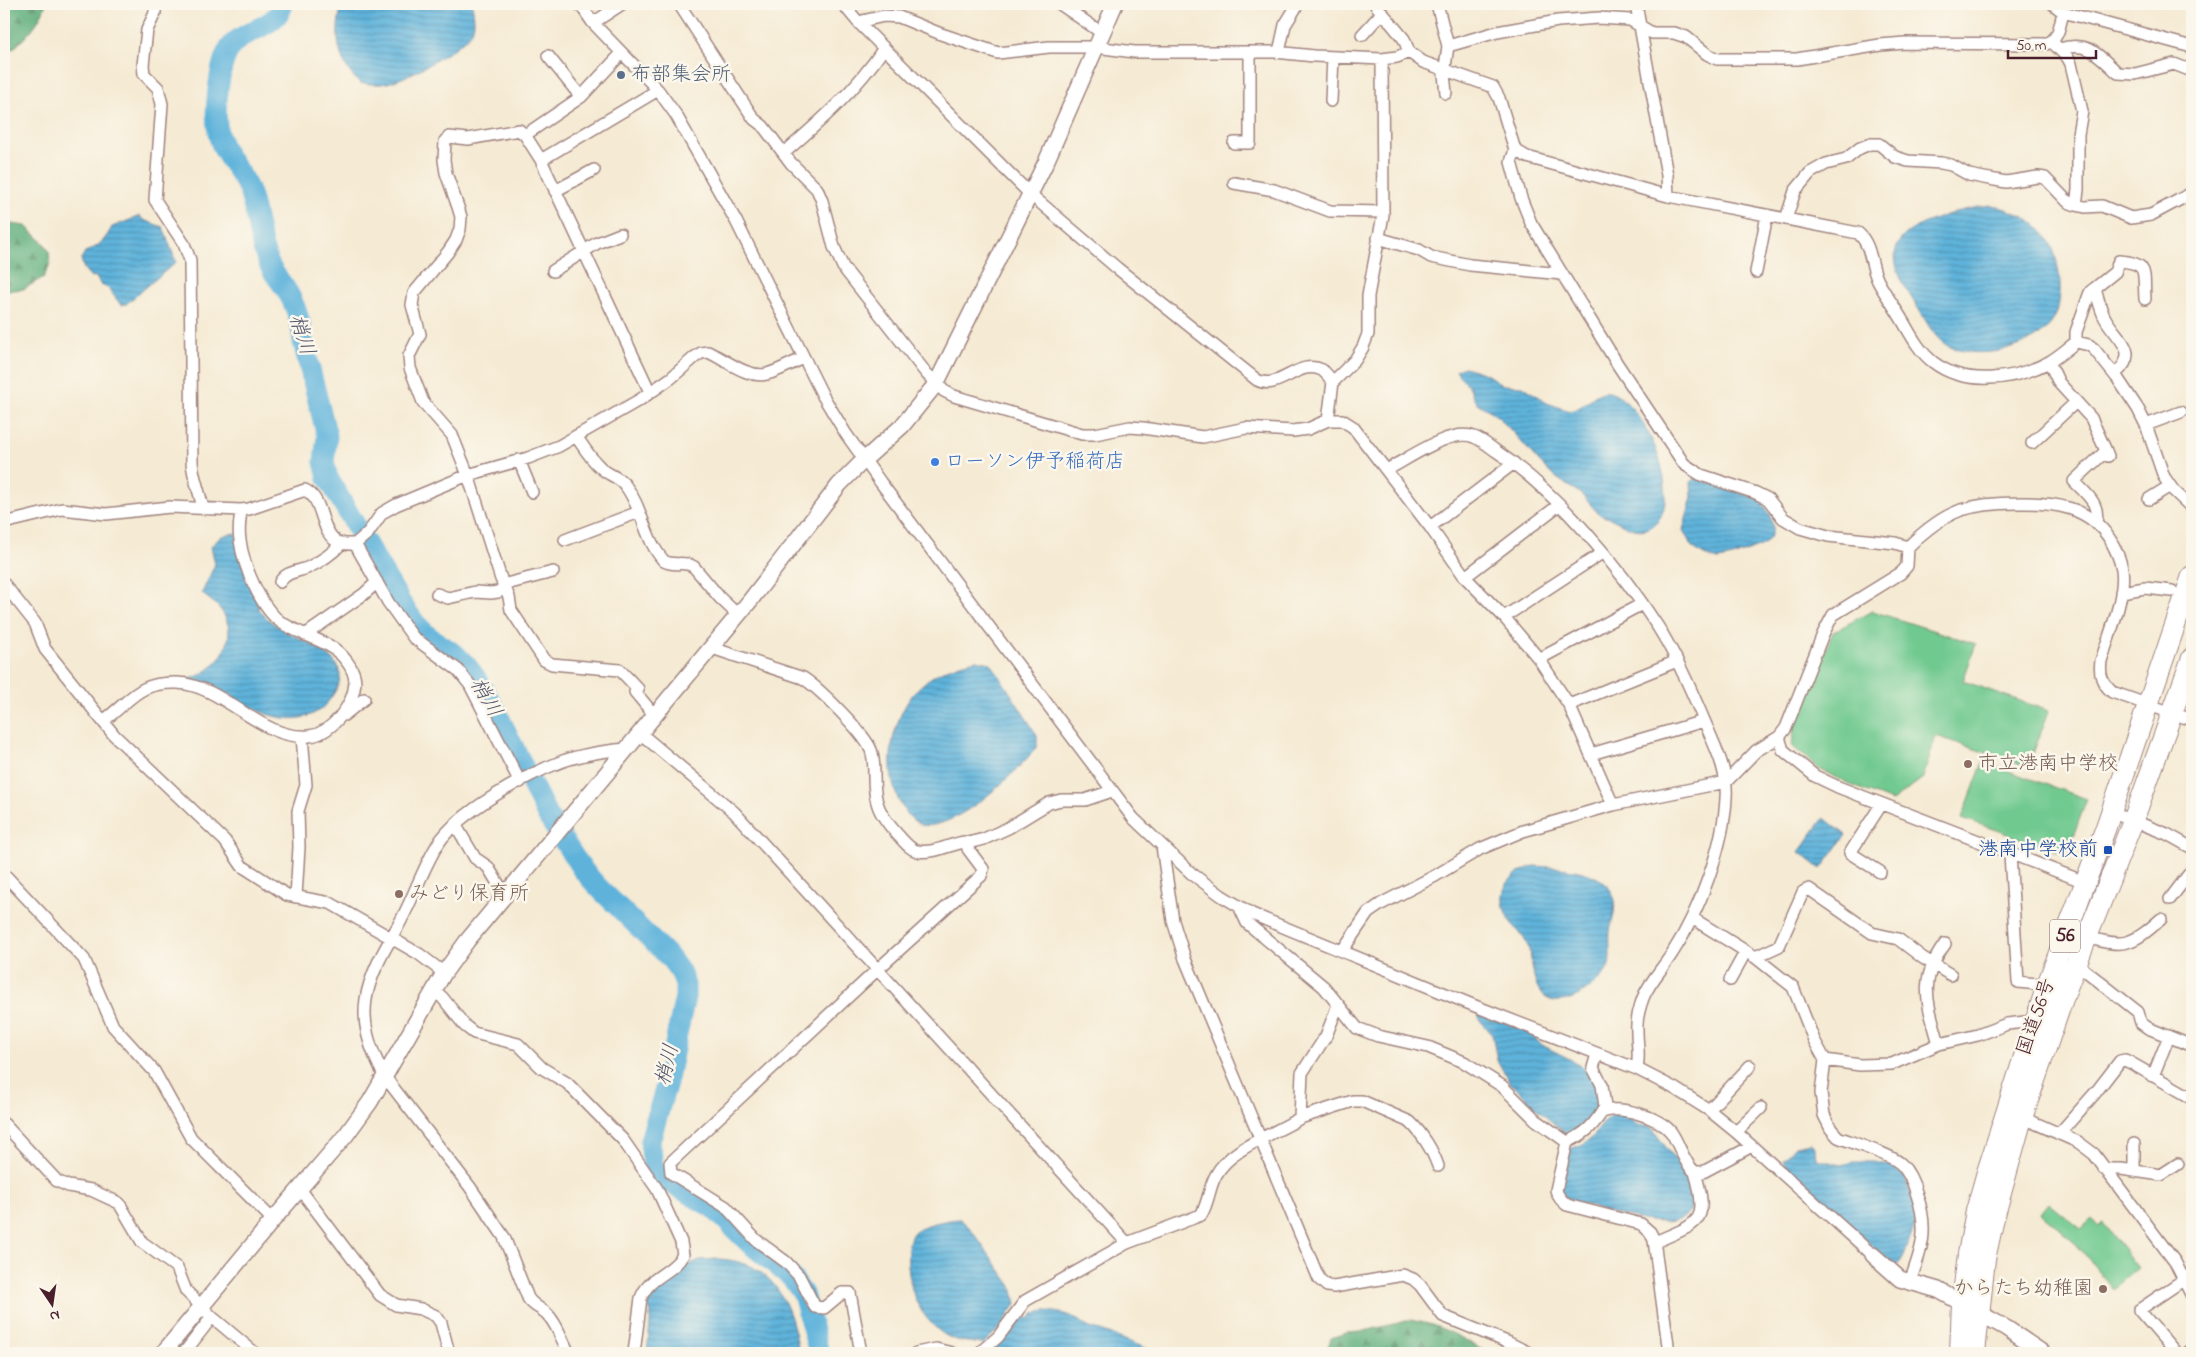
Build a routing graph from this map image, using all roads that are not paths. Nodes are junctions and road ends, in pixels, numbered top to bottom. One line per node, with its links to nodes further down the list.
1 (155, 4): 82 (street)
2 (580, 4): 15 (street)
3 (622, 4): 15 (street)
4 (679, 4): 39 (street)
5 (843, 4): 14 (street)
6 (1060, 4): 18 (street)
7 (1115, 4): 18 (street)
8 (1298, 4): 24 (street)
9 (1437, 4): 19 (street)
10 (1636, 4): 16 (street)
11 (2053, 4): 13 (street)
12 (1381, 8): 17 (street); 25 (street)
13 (2063, 12): 20 (street); 21 (street)
14 (858, 22): 18 (street); 22 (street)
15 (593, 23): 26 (street)
16 (1641, 26): 19 (street); 20 (street); 46 (street)
17 (1362, 35)
18 (1099, 40): 23 (street); 45 (street)
19 (1448, 46): 30 (street)
20 (2056, 46): 31 (street); 47 (street)
21 (2192, 47)
22 (884, 48): 39 (street); 45 (street)
23 (1250, 52): 24 (street); 37 (street)
24 (1279, 52): 28 (street)
25 (1409, 52): 29 (street); 30 (street)
26 (621, 54): 32 (street); 34 (street)
27 (548, 56): 34 (street)
28 (1333, 57): 29 (street); 35 (street)
29 (1382, 59): 48 (street)
30 (1445, 69): 33 (street); 38 (street)
31 (2192, 71)
32 (658, 90): 40 (street); 60 (street)
33 (1446, 93)
34 (581, 97): 36 (street)
35 (1331, 101)
36 (525, 135): 40 (street); 76 (street)
37 (1234, 143)
38 (1515, 150): 46 (street); 56 (street)
39 (784, 154): 64 (street)
40 (540, 160): 43 (street)
41 (594, 170): 43 (street)
42 (1234, 183): 48 (street)
43 (555, 191): 53 (street)
44 (2192, 193): 47 (street)
45 (1030, 194): 63 (street); 64 (street)
46 (1668, 196): 49 (street)
47 (2076, 205): 50 (street)
48 (1383, 212): 52 (street)
49 (1767, 215): 50 (street); 55 (street)
50 (1786, 219): 61 (street)
51 (620, 234): 53 (street)
52 (1378, 238): 56 (street); 63 (street)
53 (584, 253): 54 (street); 65 (street)
54 (553, 271)
55 (1756, 272)
56 (1562, 274): 91 (street)
57 (2096, 288): 58 (street); 59 (street); 62 (street)
58 (2145, 299)
59 (2076, 342): 61 (street); 62 (street)
60 (804, 358): 65 (street); 73 (street)
61 (2049, 362): 66 (street)
62 (2115, 374): 69 (street)
63 (1333, 382): 68 (street)
64 (936, 384): 68 (street); 73 (street)
65 (650, 392): 70 (street)
66 (2076, 402): 71 (street); 85 (street)
67 (2182, 412): 69 (street)
68 (1328, 420): 75 (street)
69 (2146, 426): 77 (street)
70 (576, 436): 72 (street); 84 (street)
71 (2032, 443)
72 (519, 460): 76 (street); 78 (street)
73 (864, 460): 104 (street); 127 (street)
74 (1514, 463): 75 (street); 80 (street); 87 (street)
75 (1386, 470): 87 (street)
76 (468, 475): 90 (street); 99 (street)
77 (2170, 486): 79 (street); 81 (street)
78 (532, 492)
79 (2149, 499)
80 (1559, 505): 92 (street); 95 (street)
81 (2192, 508)
82 (203, 509): 83 (street); 86 (street)
83 (241, 510): 89 (street); 106 (street)
84 (639, 512): 88 (street); 104 (street)
85 (2096, 522): 91 (street); 101 (street)
86 (4, 523)
87 (1430, 527): 95 (street)
88 (565, 540)
89 (342, 543): 90 (street); 96 (street)
90 (355, 544): 97 (street)
91 (1908, 547): 122 (street)
92 (1602, 553): 103 (street); 105 (street)
93 (553, 572): 99 (street)
94 (2192, 576): 112 (highway, 国道56号 / 56)
95 (1465, 577): 105 (street)
96 (280, 582)
97 (377, 582): 106 (street); 125 (street)
98 (4, 584): 117 (street)
99 (505, 588): 102 (street); 115 (street)
100 (2172, 590): 101 (street)
101 (2121, 592): 112 (street)
102 (437, 594)
103 (1642, 604): 109 (street); 110 (street)
104 (738, 616): 107 (street)
105 (1504, 617): 109 (street)
106 (305, 635): 119 (street)
107 (712, 648): 115 (street); 133 (street)
108 (2192, 658): 114 (highway, 国道56号 / 56)
109 (1540, 659): 113 (street)
110 (1677, 661): 113 (street); 118 (street)
111 (364, 699): 119 (street)
112 (2147, 705): 114 (street); 130 (highway, 国道56号 / 56)
113 (1569, 706): 124 (street)
114 (2172, 714): 116 (street); 131 (highway, 国道56号 / 56)
115 (654, 716): 120 (street)
116 (2192, 720)
117 (103, 721): 121 (street); 143 (street)
118 (1704, 721): 124 (street); 126 (street)
119 (335, 722): 121 (street)
120 (640, 733): 123 (street); 155 (street)
121 (302, 736): 143 (street)
122 (1779, 737): 126 (street); 129 (street)
123 (626, 749): 125 (street); 142 (street)
124 (1591, 754): 128 (street)
125 (526, 779): 132 (street)
126 (1726, 782): 128 (street); 146 (street)
127 (1112, 791): 133 (street); 134 (street)
128 (1612, 805): 151 (street)
129 (1881, 805): 136 (street); 138 (street)
130 (2111, 812): 131 (street); 140 (highway, 国道56号 / 56)
131 (2133, 821): 135 (street); 141 (highway, 国道56号 / 56)
132 (455, 824): 142 (street); 148 (street)
133 (968, 843): 155 (street)
134 (1162, 846): 145 (street); 181 (street)
135 (2192, 848)
136 (2010, 854): 140 (street); 159 (street)
137 (2192, 870): 144 (street)
138 (1880, 872)
139 (4, 874): 191 (street)
140 (2085, 882): 141 (street); 159 (highway, 国道56号 / 56)
141 (2106, 891): 149 (highway, 国道56号 / 56)
142 (505, 895): 156 (street)
143 (296, 897): 148 (street)
144 (2170, 899)
145 (1239, 906): 151 (street); 161 (street)
146 (1692, 918): 152 (street); 169 (street)
147 (2161, 919): 149 (street)
148 (390, 937): 156 (street); 171 (street)
149 (2088, 937): 154 (highway, 国道56号 / 56)
150 (1945, 944): 153 (street)
151 (1342, 951): 166 (street)
152 (1751, 954): 153 (street); 158 (street); 167 (street)
153 (1932, 963): 157 (street); 164 (street)
154 (2077, 964): 163 (street); 176 (highway, 国道56号 / 56)
155 (878, 969): 193 (street); 207 (street)
156 (444, 973): 160 (street)
157 (1951, 975)
158 (1730, 980)
159 (2047, 985): 162 (highway, 国道56号 / 56)
160 (433, 992): 171 (street); 206 (street)
161 (1338, 1005): 177 (street); 182 (street)
162 (2035, 1021): 164 (street); 176 (highway, 国道56号 / 56)
163 (2169, 1036): 165 (street); 170 (street)
164 (1940, 1044): 167 (street)
165 (2192, 1046)
166 (1596, 1054): 169 (street); 175 (street)
167 (1825, 1060): 196 (street)
168 (1750, 1066): 174 (street)
169 (1637, 1069): 174 (street)
170 (2153, 1076): 172 (street); 180 (street)
171 (385, 1077): 190 (street); 205 (street)
172 (2192, 1098)
173 (1762, 1108): 179 (street)
174 (1710, 1110): 179 (street)
175 (1602, 1112): 182 (street); 189 (street)
176 (2014, 1114): 180 (street); 198 (highway, 国道56号 / 56)
177 (1300, 1118): 181 (street); 186 (street)
178 (4, 1124): 199 (street)
179 (1736, 1132): 184 (street)
180 (2059, 1134): 187 (street)
181 (1261, 1139): 193 (street); 211 (street)
182 (1568, 1142): 192 (street)
183 (2134, 1144): 188 (street)
184 (1752, 1146): 189 (street); 194 (street)
185 (2178, 1164): 188 (street)
186 (1438, 1166)
187 (2104, 1168): 188 (street); 195 (street)
188 (2134, 1171)
189 (1695, 1172): 192 (street)
190 (300, 1189): 191 (street); 204 (street)
191 (273, 1220): 199 (street)
192 (1654, 1242): 212 (street)
193 (1127, 1243): 210 (street)
194 (1873, 1255): 196 (street)
195 (2188, 1277): 197 (street); 216 (street)
196 (1909, 1284): 198 (street)
197 (2192, 1296)
198 (1970, 1308): 213 (highway, 国道56号 / 56); 214 (highway, 国道56号 / 56); 215 (street)
199 (207, 1313): 201 (street); 202 (street); 203 (street)
200 (2192, 1348): 217 (street)
201 (163, 1353)
202 (184, 1353)
203 (255, 1353)
204 (449, 1353)
205 (568, 1353)
206 (634, 1353)
207 (861, 1353)
208 (916, 1353): 209 (street)
209 (952, 1353)
210 (979, 1353)
211 (1529, 1353)
212 (1669, 1353)
213 (1960, 1353)
214 (1975, 1353)
215 (2044, 1353)
216 (2176, 1353)
217 (2189, 1353)

